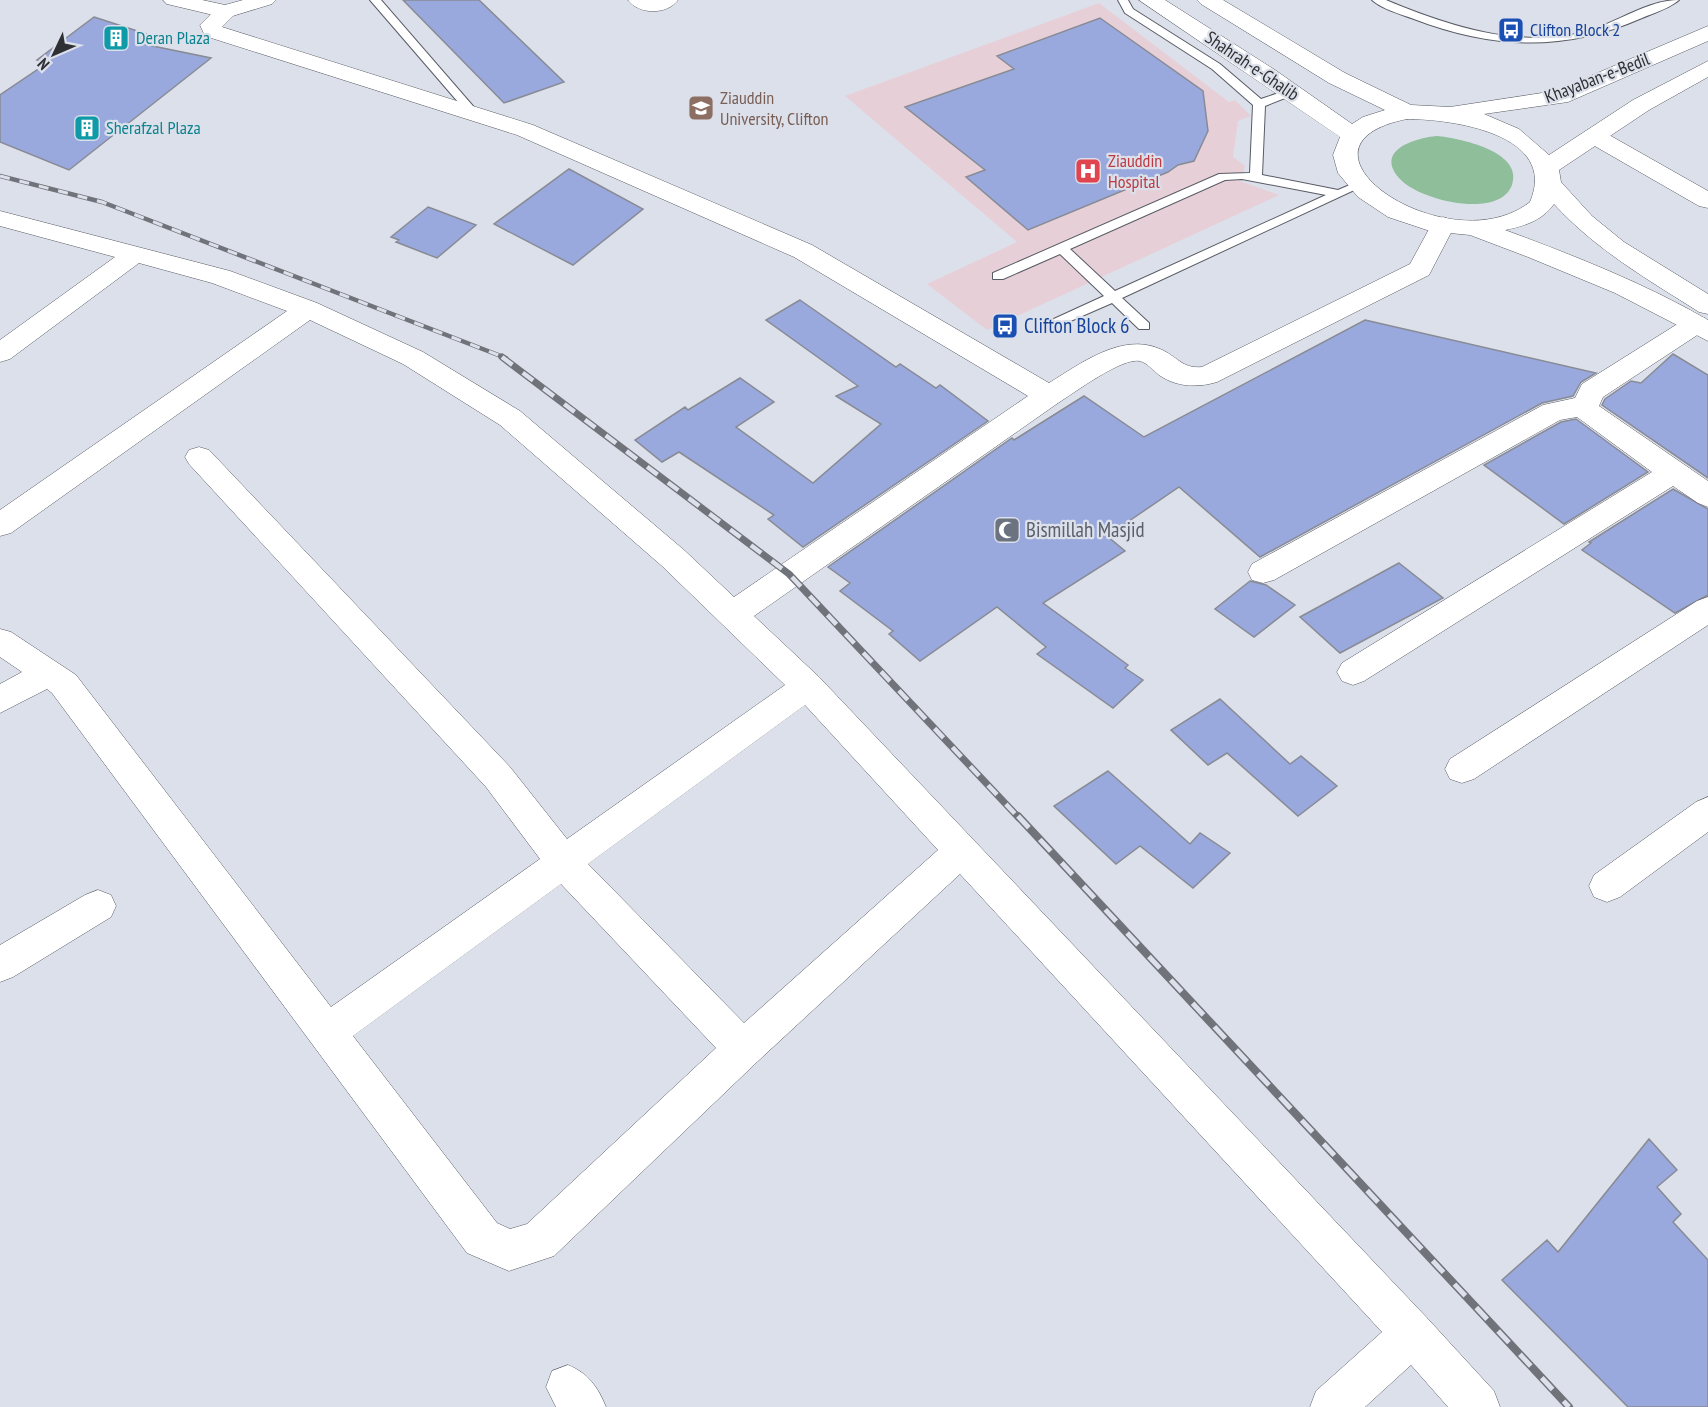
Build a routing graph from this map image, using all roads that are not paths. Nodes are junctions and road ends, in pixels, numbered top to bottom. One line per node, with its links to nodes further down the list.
1 (174, 0): 11 (street)
2 (265, 0): 11 (street)
3 (375, 0): 18 (lane)
4 (639, 0): 5 (street)
5 (667, 0)
6 (1123, 0): 15 (lane)
7 (1150, 0): 14 (street, Shahrah-e-Ghalib)
8 (1208, 0): 16 (street, Shahrah-e-Ghalib)
9 (1377, 0): 10 (lane)
10 (1674, 0)
11 (226, 12): 18 (street)
12 (1708, 33): 17 (street, Khayaban-e-Bedil)
13 (1708, 68): 20 (street, Khayaban-e-Bedil)
14 (1291, 92): 15 (lane); 19 (street, Shahrah-e-Ghalib)
15 (1259, 104): 21 (lane)
16 (1407, 112): 17 (street); 19 (street)
17 (1446, 113): 22 (street)
18 (476, 115): 37 (street)
19 (1352, 135): 23 (street)
20 (1594, 136): 22 (street, Khayaban-e-Bedil); 24 (street)
21 (1256, 177): 23 (lane); 28 (lane)
22 (1549, 177): 27 (street); 33 (street)
23 (1348, 189): 26 (street); 31 (lane)
24 (1708, 201)
25 (0, 218): 29 (street)
26 (1443, 225): 27 (street); 37 (street)
27 (1473, 228): 33 (street)
28 (1061, 248): 30 (lane); 31 (lane)
29 (135, 254): 32 (street); 36 (street)
30 (998, 276)
31 (1112, 297): 34 (lane); 35 (lane)
32 (308, 309): 42 (street); 45 (street)
33 (1704, 320): 38 (street)
34 (1050, 326)
35 (1144, 326)
36 (0, 353)
37 (1048, 396): 45 (street)
38 (1585, 406): 40 (street); 43 (street)
39 (200, 457): 54 (street)
40 (1674, 472): 41 (street); 47 (street)
41 (1708, 496)
42 (0, 525)
43 (1263, 572)
44 (1708, 609): 51 (street)
45 (732, 615): 49 (street)
46 (0, 640): 48 (street)
47 (1353, 672)
48 (48, 674): 50 (street); 58 (street)
49 (807, 686): 53 (street); 54 (street)
50 (0, 700)
51 (1462, 769)
52 (1708, 812): 55 (street)
53 (961, 851): 59 (street); 60 (street)
54 (563, 862): 58 (street); 59 (street)
55 (1607, 886)
56 (98, 906): 57 (street)
57 (0, 965)
58 (327, 1032): 59 (street)
59 (743, 1049)
60 (1413, 1334): 61 (street); 62 (street)
61 (1332, 1407)
62 (1478, 1407)

